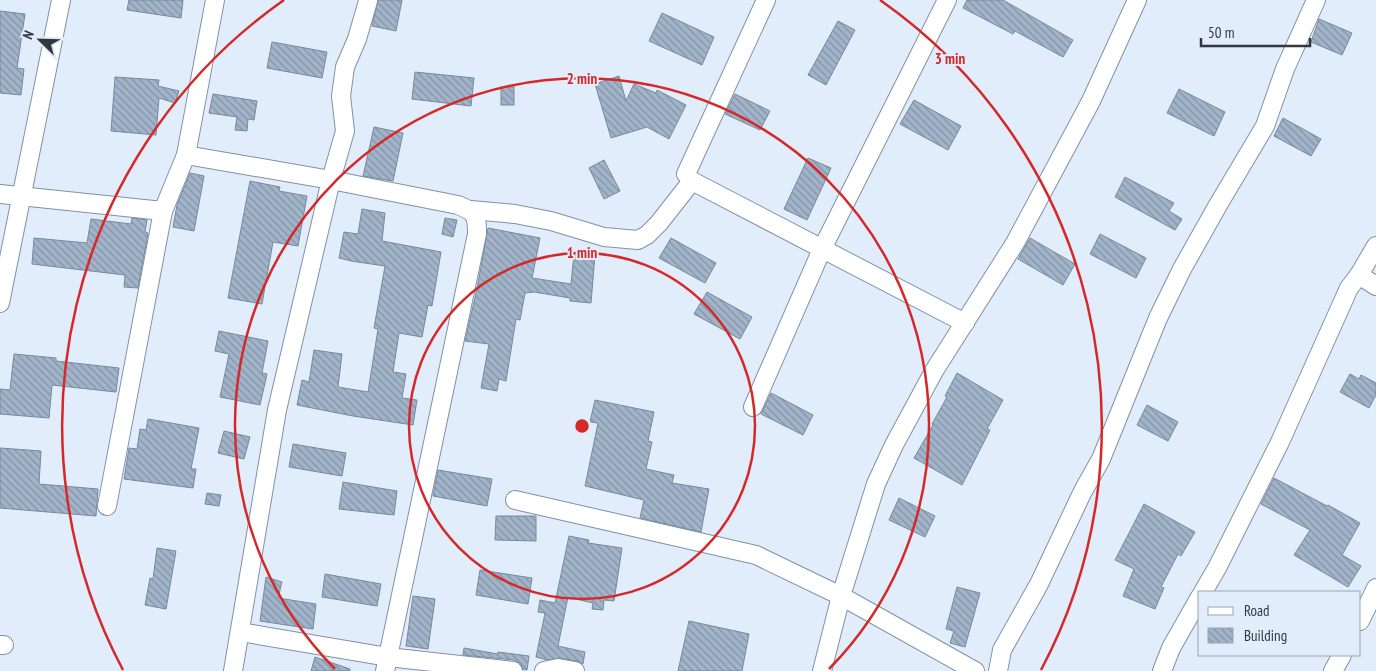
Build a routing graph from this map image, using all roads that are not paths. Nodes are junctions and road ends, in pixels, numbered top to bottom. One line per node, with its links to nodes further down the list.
1 (61, 0): 12 (street)
2 (215, 0): 8 (street)
3 (766, 0): 10 (street)
4 (947, 0): 16 (street)
5 (1137, 0): 20 (street)
6 (1316, 0): 38 (street)
7 (368, 1): 9 (street)
8 (186, 155): 9 (street); 14 (street)
9 (331, 180): 13 (street); 29 (street)
10 (692, 181): 13 (street); 16 (street)
11 (0, 194): 12 (street)
12 (21, 196): 14 (street); 19 (street)
13 (471, 210): 31 (street)
14 (163, 211): 23 (street)
15 (1376, 246): 17 (street)
16 (822, 250): 20 (street); 21 (street)
17 (1359, 276): 18 (street); 25 (street)
18 (1376, 286)
19 (0, 303)
20 (965, 323): 26 (street)
21 (753, 407)
22 (515, 500): 26 (street)
23 (108, 506)
24 (1376, 588): 28 (street)
25 (1204, 591)
26 (841, 596): 36 (street); 37 (street)
27 (1198, 601): 39 (street)
28 (1361, 619)
29 (240, 632): 31 (street); 32 (street)
30 (1341, 656): 40 (street)
31 (387, 664): 33 (street)
32 (233, 671)
33 (513, 671)
34 (544, 671): 35 (street)
35 (575, 671)
36 (822, 671)
37 (975, 671)
38 (998, 671)
39 (1162, 671)
40 (1333, 671)

